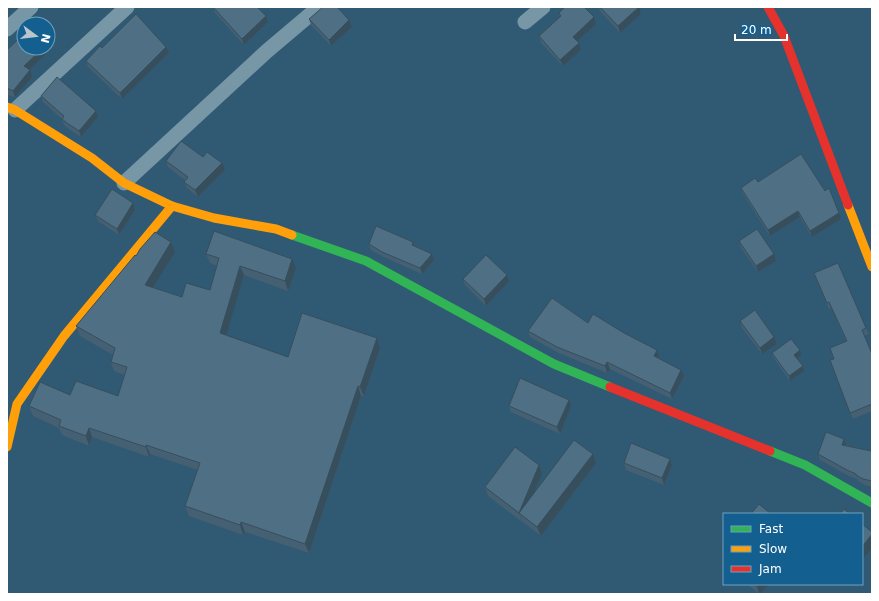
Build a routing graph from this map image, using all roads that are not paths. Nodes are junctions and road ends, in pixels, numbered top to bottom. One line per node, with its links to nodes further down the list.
1 (31, 7): 7 (street)
2 (127, 7): 8 (street)
3 (319, 7): 9 (street)
4 (543, 7): 6 (street)
5 (768, 7): 11 (street)
6 (525, 22)
7 (7, 29)
8 (11, 108): 9 (street)
9 (124, 183): 10 (street)
10 (172, 206): 12 (street); 14 (street)
11 (872, 267)
12 (12, 404): 13 (street)
13 (7, 447)
14 (872, 503)

